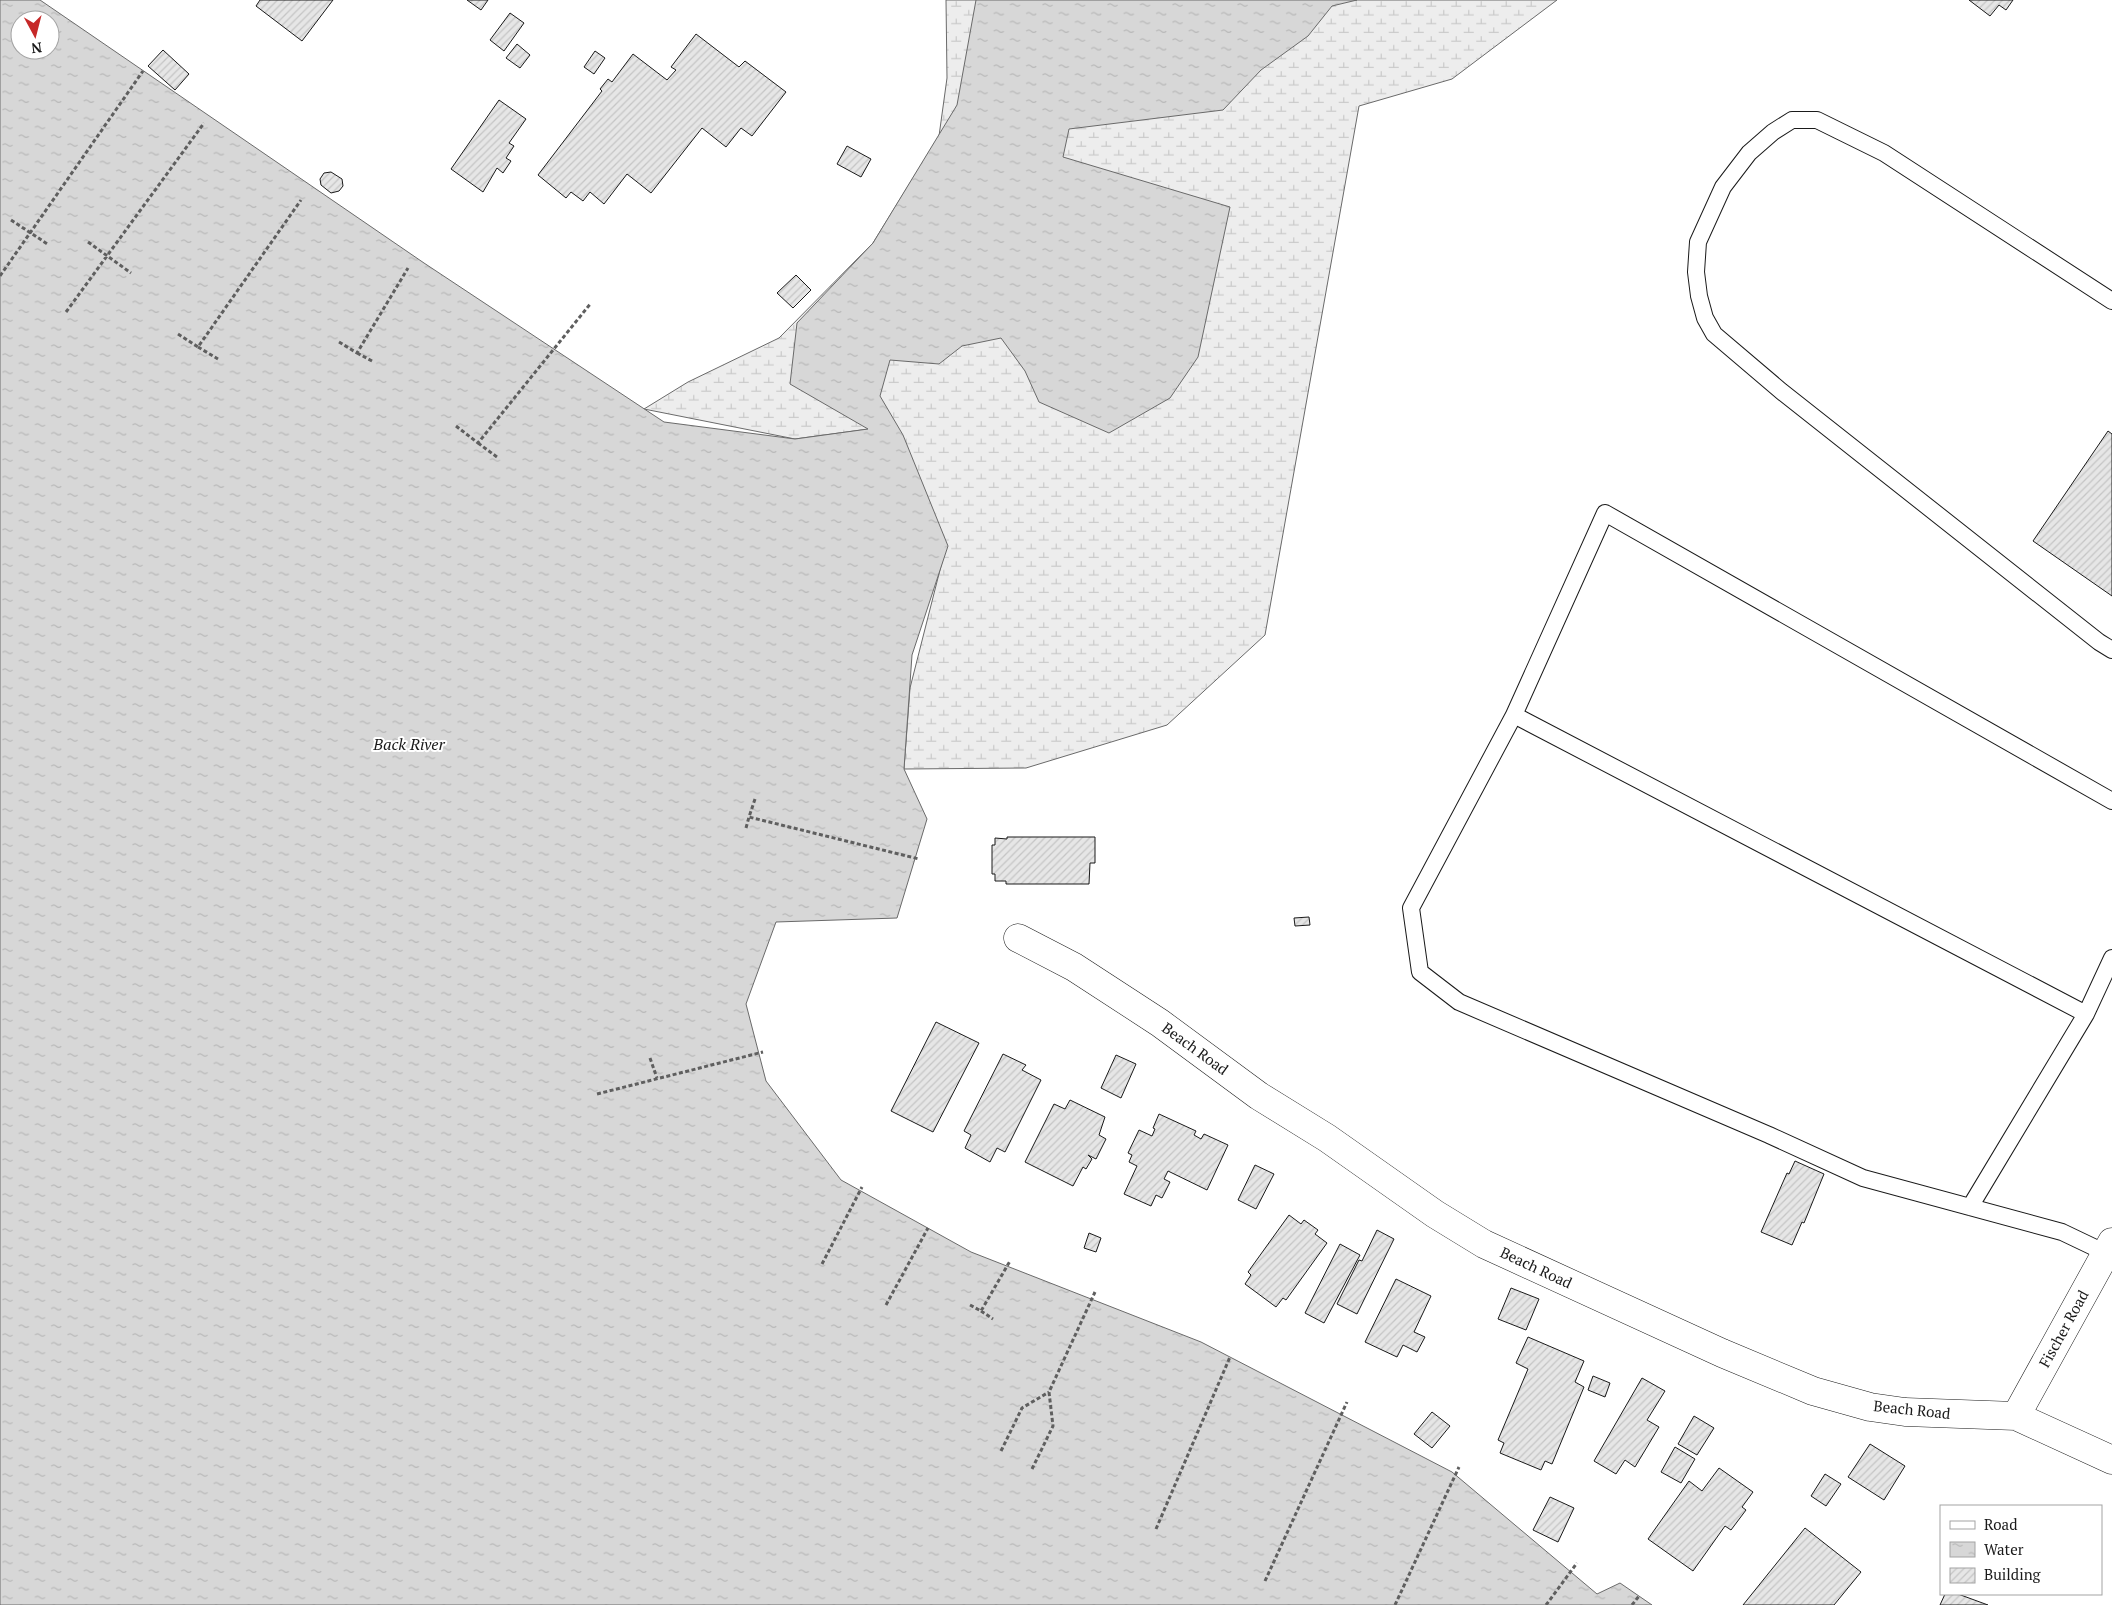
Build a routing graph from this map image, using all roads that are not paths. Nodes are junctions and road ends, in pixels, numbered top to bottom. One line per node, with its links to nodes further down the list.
1 (2112, 301): 2 (lane)
2 (2112, 650)
3 (1514, 714): 4 (lane); 7 (lane); 8 (lane)
4 (2112, 801)
5 (1018, 938): 10 (street, Beach Road)
6 (2112, 958): 7 (lane)
7 (2086, 1014): 8 (lane)
8 (1970, 1207): 9 (lane)
9 (2109, 1248): 10 (street, Fischer Road)
10 (2016, 1416): 11 (street, Beach Road)
11 (2112, 1460)

